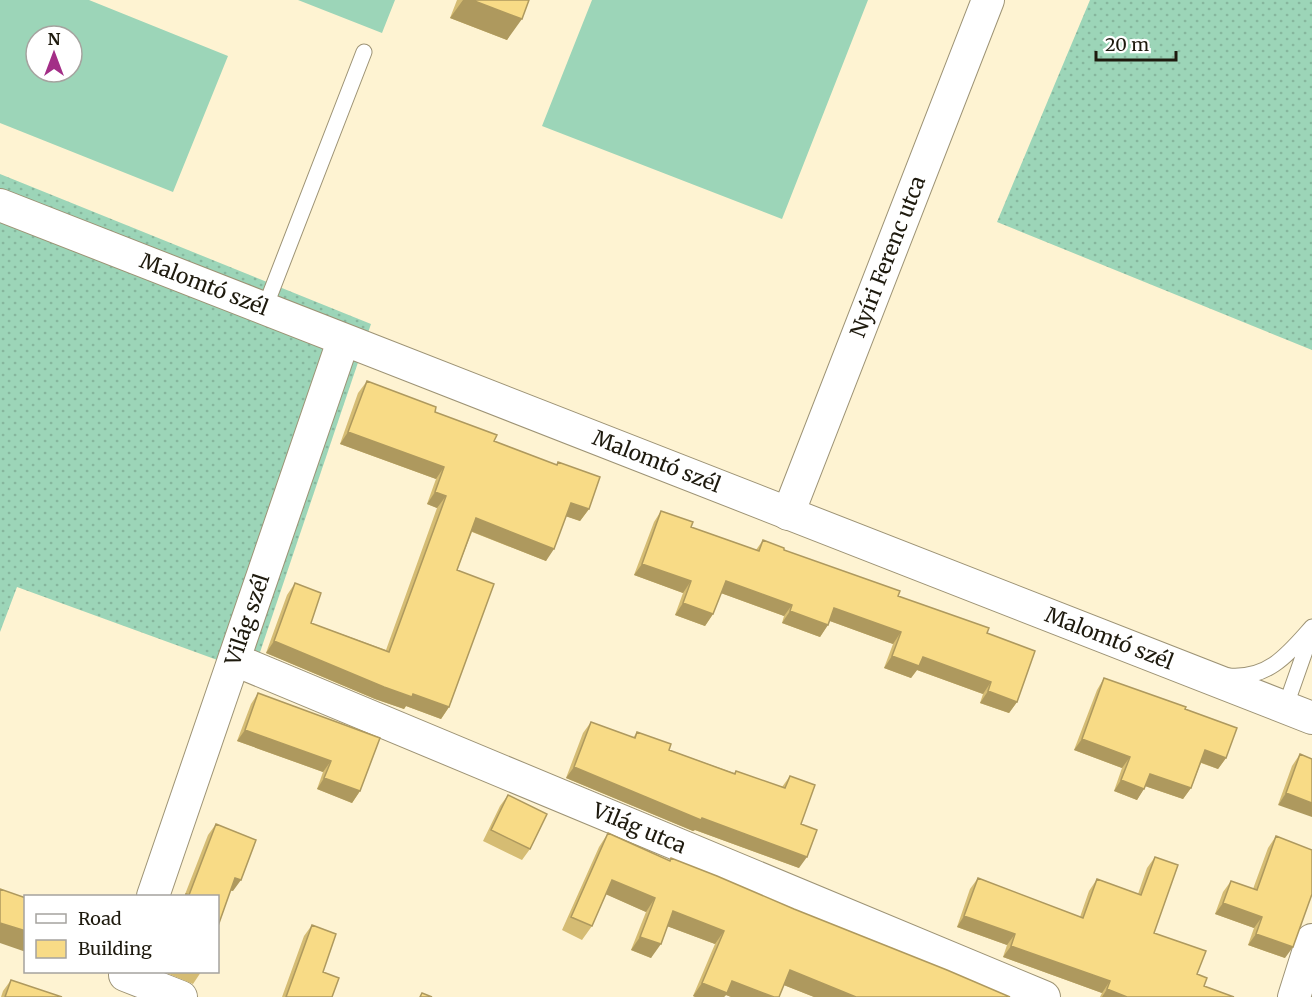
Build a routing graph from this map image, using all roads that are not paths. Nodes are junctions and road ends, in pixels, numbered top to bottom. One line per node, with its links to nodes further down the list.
1 (988, 0): 6 (street, Nyíri Ferenc utca)
2 (364, 52): 4 (lane)
3 (0, 205): 4 (street, Malomtó szél)
4 (264, 310): 5 (street, Malomtó szél)
5 (343, 341): 6 (street, Malomtó szél); 8 (street, Világ szél)
6 (788, 514): 9 (street, Malomtó szél)
7 (1312, 629): 9 (lane); 10 (lane)
8 (235, 660): 11 (street, Világ szél); 15 (street, Világ utca)
9 (1197, 674): 10 (street, Malomtó szél)
10 (1298, 713)
11 (154, 895)
12 (1312, 940): 16 (street)
13 (123, 981): 14 (street)
14 (181, 997)
15 (1044, 997)
16 (1294, 997)

